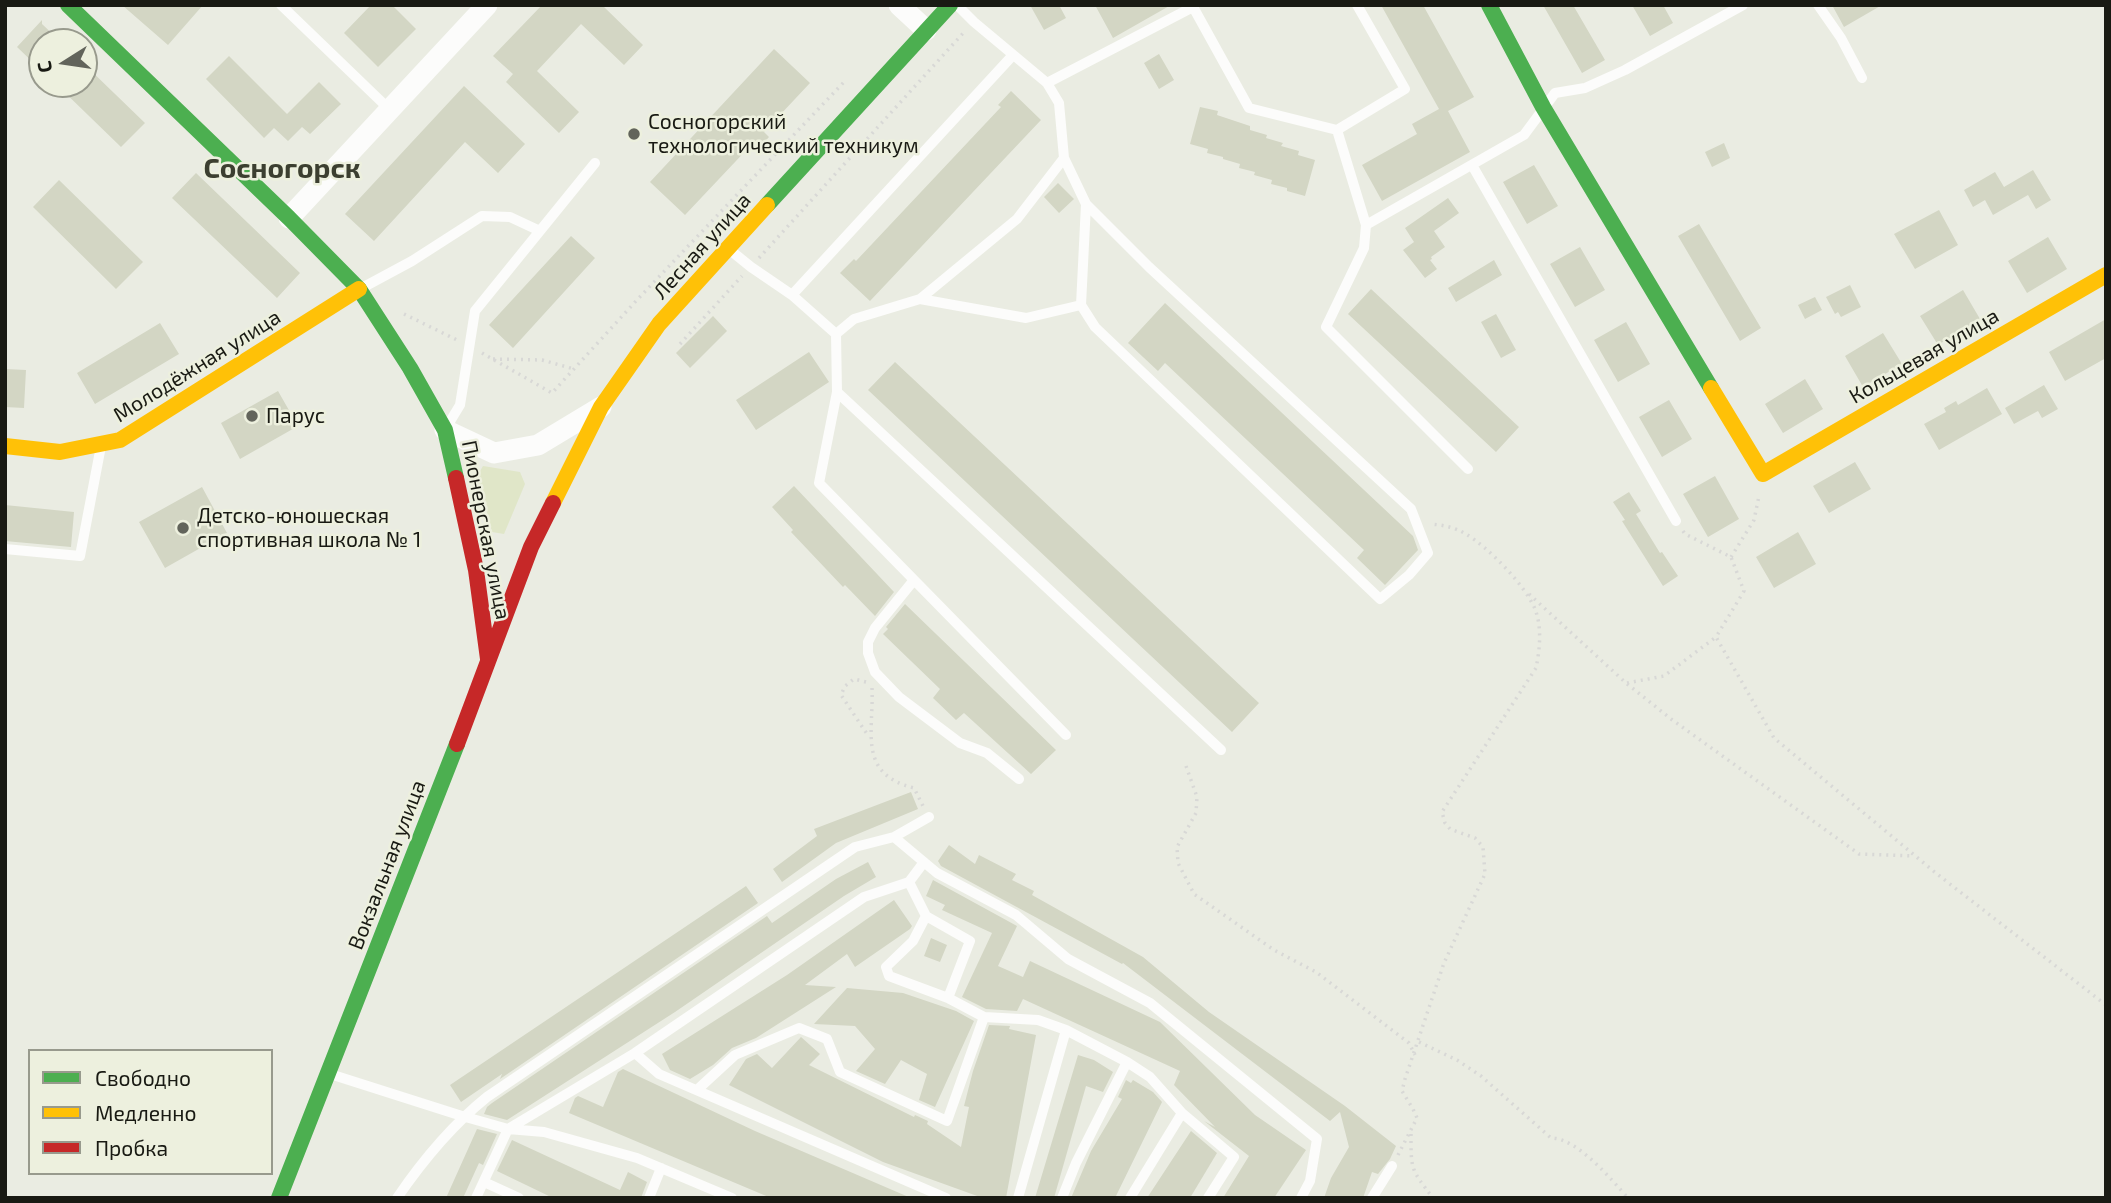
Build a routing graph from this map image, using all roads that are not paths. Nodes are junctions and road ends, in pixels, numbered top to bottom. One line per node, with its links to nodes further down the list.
1 (68, 5): 23 (street, Пионерская улица)
2 (281, 5): 17 (lane)
3 (487, 5): 17 (street)
4 (899, 5): 12 (street)
5 (950, 5): 12 (street, Лесная улица)
6 (957, 5): 13 (lane)
7 (1357, 5): 18 (lane)
8 (1489, 5): 16 (street)
9 (1743, 5): 16 (lane)
10 (1818, 5): 14 (lane)
11 (1193, 6): 15 (lane); 18 (lane)
12 (926, 30): 26 (street, Лесная улица)
13 (1013, 55): 15 (lane); 29 (lane)
14 (1862, 78)
15 (1047, 83): 19 (lane)
16 (1543, 107): 21 (lane); 27 (street, Кольцевая улица)
17 (390, 110): 23 (street)
18 (1337, 130): 24 (lane)
19 (1064, 158): 22 (lane); 30 (lane)
20 (595, 163): 25 (lane)
21 (1472, 165): 24 (lane); 39 (lane)
22 (1086, 204): 31 (lane); 31 (lane)
23 (289, 218): 28 (street, Пионерская улица)
24 (1366, 225): 38 (lane)
25 (540, 231): 28 (lane); 35 (lane)
26 (728, 248): 29 (lane); 34 (street, Лесная улица)
27 (2106, 275)
28 (359, 289): 35 (street, Пионерская улица); 36 (street, Молодёжная улица)
29 (792, 295): 32 (lane)
30 (920, 299): 31 (lane); 32 (lane)
31 (1081, 305)
32 (836, 334): 33 (lane)
33 (837, 391): 42 (lane); 45 (lane)
34 (601, 407): 35 (street); 40 (street, Лесная улица)
35 (445, 430): 43 (street, Пионерская улица)
36 (101, 444): 37 (street, Молодёжная улица); 41 (lane)
37 (5, 446)
38 (1468, 469)
39 (1676, 521)
40 (531, 547): 43 (street, Вокзальная улица)
41 (5, 549)
42 (914, 580): 44 (lane); 46 (lane)
43 (489, 663): 57 (street, Вокзальная улица)
44 (1066, 735)
45 (1221, 750)
46 (1019, 779)
47 (929, 817): 48 (lane)
48 (894, 836): 49 (lane); 60 (lane)
49 (924, 862): 50 (lane); 77 (lane)
50 (908, 882): 51 (lane); 55 (lane)
51 (926, 916): 52 (lane); 52 (lane)
52 (948, 998): 53 (lane)
53 (984, 1017): 54 (lane); 58 (lane)
54 (1066, 1030): 56 (lane); 73 (lane)
55 (635, 1053): 58 (lane); 61 (lane)
56 (1127, 1062): 59 (lane); 74 (lane)
57 (328, 1073): 60 (lane); 66 (street, Вокзальная улица)
58 (697, 1090): 72 (lane)
59 (1182, 1113): 75 (lane); 76 (lane)
60 (462, 1116): 61 (lane); 67 (lane)
61 (508, 1129): 63 (lane); 64 (lane)
62 (1392, 1166): 78 (lane)
63 (661, 1168): 65 (lane); 70 (lane)
64 (484, 1182): 68 (lane); 69 (lane)
65 (705, 1193): 71 (lane)
66 (279, 1198)
67 (397, 1198)
68 (476, 1198)
69 (519, 1198)
70 (649, 1198)
71 (732, 1198)
72 (946, 1198)
73 (1018, 1198)
74 (1062, 1198)
75 (1130, 1198)
76 (1208, 1198)
77 (1301, 1198)
78 (1372, 1198)

